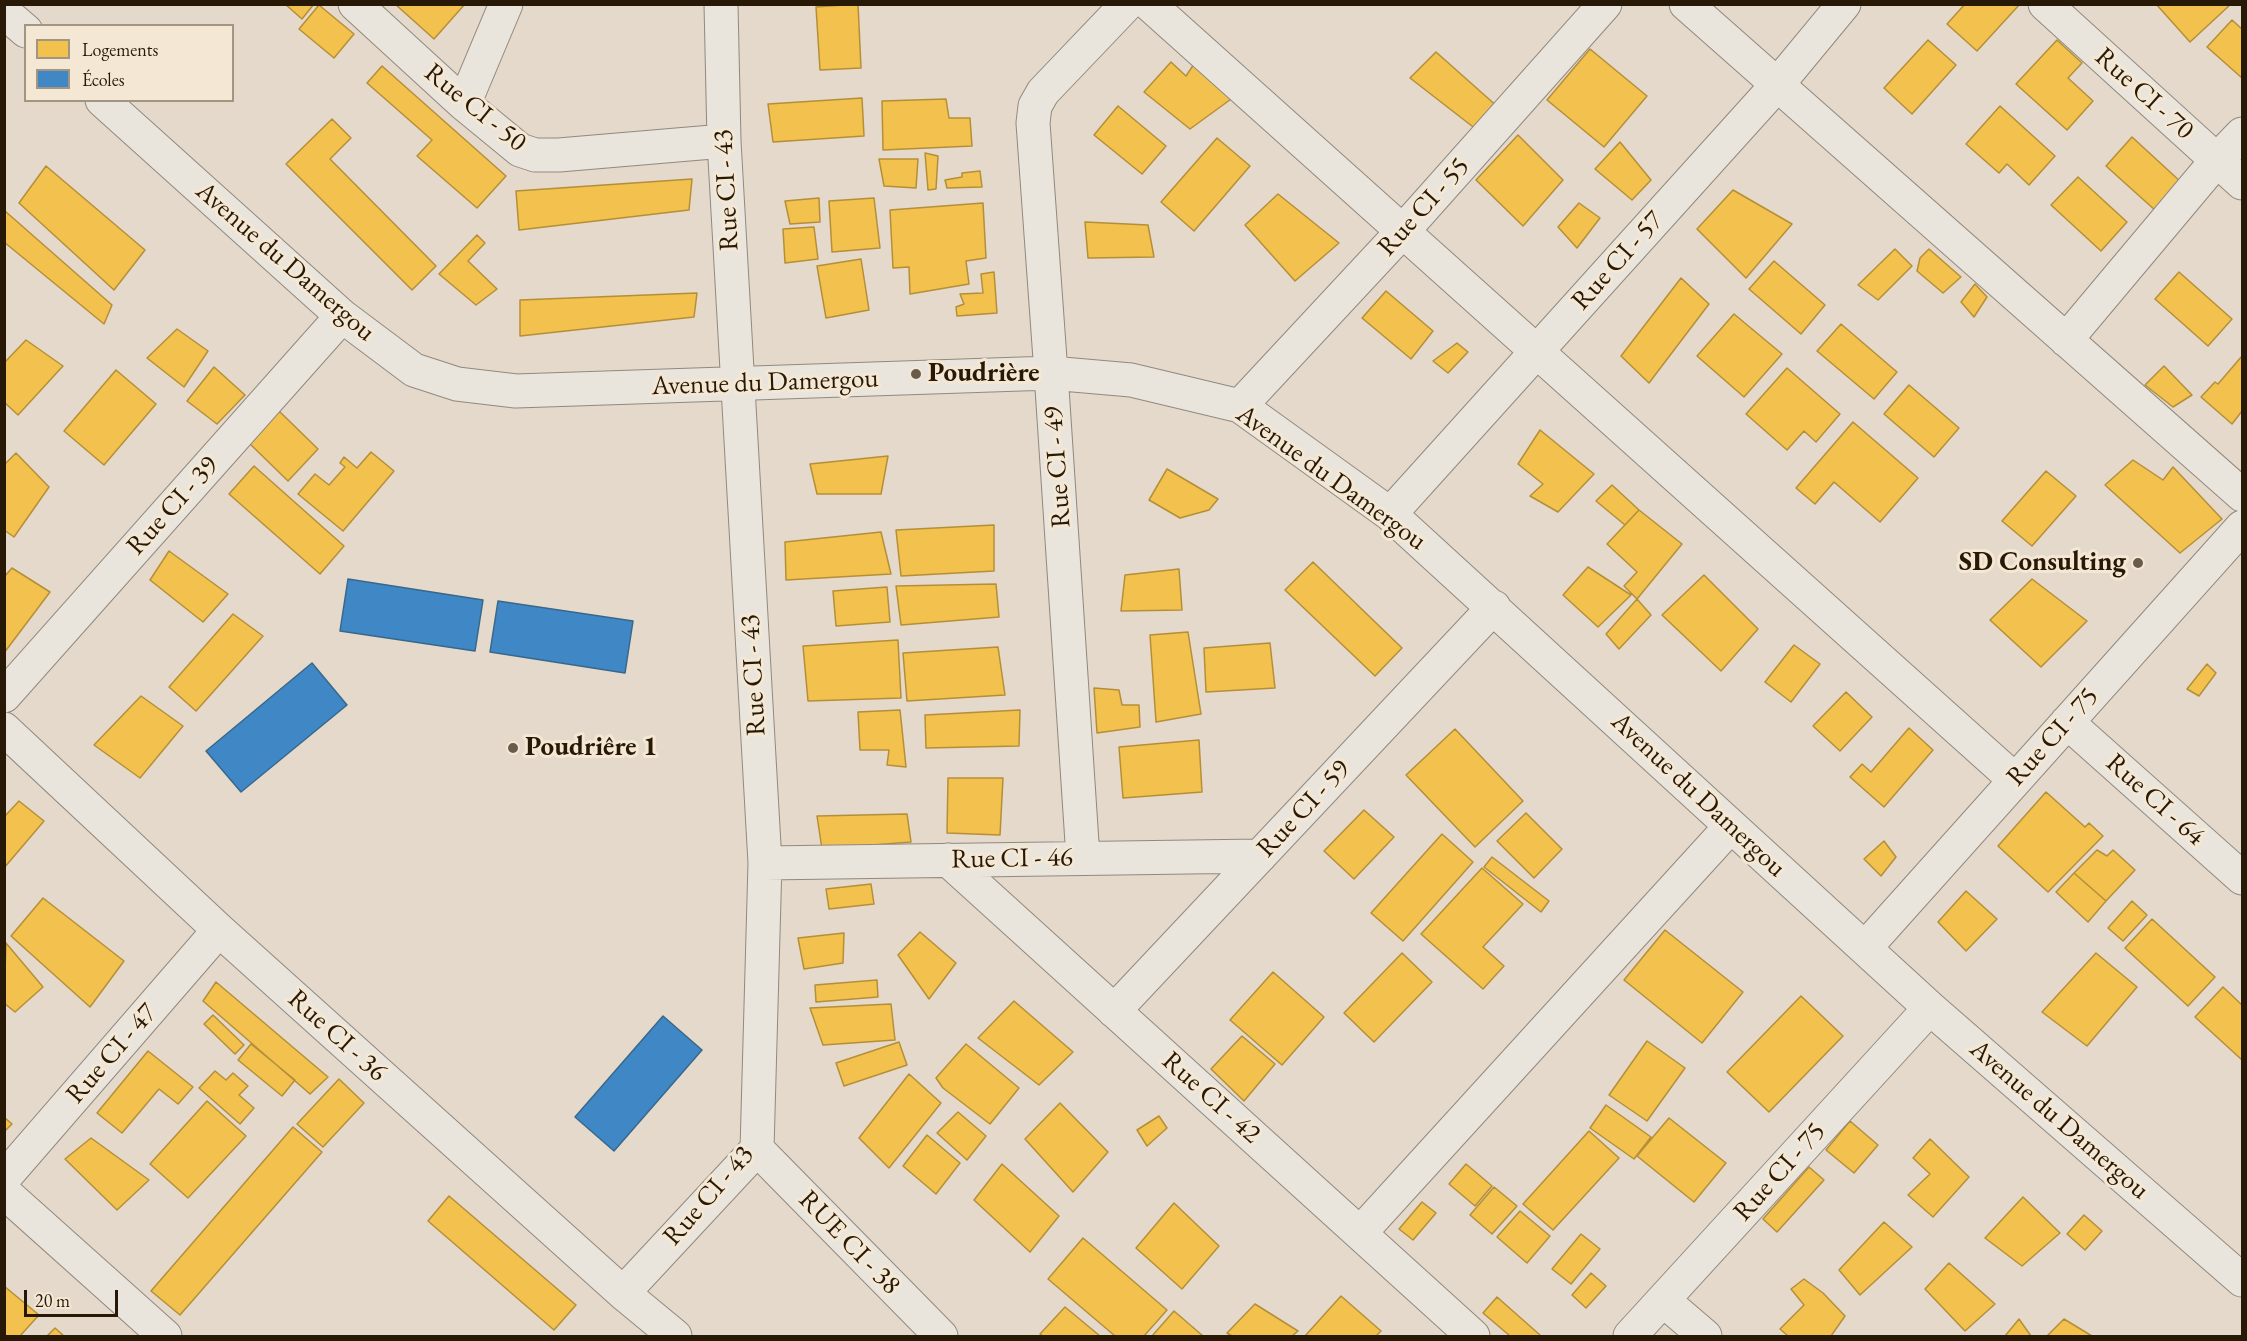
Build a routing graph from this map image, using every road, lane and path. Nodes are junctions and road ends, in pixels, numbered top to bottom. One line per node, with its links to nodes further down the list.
1 (355, 4): 14 (street, Rue CI - 50)
2 (506, 4): 14 (street)
3 (721, 4): 16 (street, Rue CI - 43)
4 (1127, 4): 23 (street, Rue CI - 49)
5 (1149, 4): 19 (street)
6 (1605, 4): 19 (street, Rue CI - 55)
7 (1686, 4): 12 (street)
8 (1844, 4): 12 (street, Rue CI - 57)
9 (2045, 4): 17 (street, Rue CI - 70)
10 (4, 12): 11 (street)
11 (24, 29)
12 (1777, 85): 21 (street); 22 (street, Rue CI - 57)
13 (104, 102): 20 (street, Avenue du Damergou)
14 (464, 104): 16 (street, Rue CI - 50)
15 (2242, 134): 17 (street)
16 (724, 141): 24 (street, Rue CI - 43)
17 (2217, 160): 18 (street, Rue CI - 70); 21 (street)
18 (2242, 183)
19 (1402, 232): 22 (street); 25 (street, Rue CI - 55)
20 (342, 316): 24 (street, Avenue du Damergou); 30 (street, Rue CI - 39)
21 (2066, 340): 26 (street)
22 (1536, 351): 27 (street, Rue CI - 57); 33 (street)
23 (1051, 373): 24 (street, Avenue du Damergou); 25 (street, Avenue du Damergou); 36 (street, Rue CI - 49)
24 (738, 384): 38 (street, Rue CI - 43)
25 (1240, 406): 27 (street, Avenue du Damergou)
26 (2242, 495)
27 (1390, 514): 29 (street, Avenue du Damergou)
28 (2242, 527): 31 (street, Rue CI - 75)
29 (1494, 607): 34 (street, Avenue du Damergou); 35 (street, Rue CI - 59)
30 (4, 696)
31 (2067, 722): 33 (street, Rue CI - 75); 39 (street, Rue CI - 64)
32 (4, 729): 40 (street, Rue CI - 36)
33 (2015, 780): 41 (street, Rue CI - 75)
34 (1731, 826): 41 (street, Avenue du Damergou); 47 (street)
35 (1260, 856): 36 (street, Rue CI - 46); 43 (street, Rue CI - 59)
36 (1083, 858): 37 (street, Rue CI - 46)
37 (948, 860): 38 (street, Rue CI - 46); 43 (street, Rue CI - 42)
38 (765, 863): 44 (street, Rue CI - 43)
39 (2242, 878)
40 (219, 930): 45 (street, Rue CI - 47); 49 (street, Rue CI - 36)
41 (1865, 948): 42 (street, Avenue du Damergou)
42 (1930, 1008): 48 (street, Avenue du Damergou); 50 (street, Rue CI - 75)
43 (1114, 1011): 47 (street, Rue CI - 42)
44 (757, 1149): 49 (street, Rue CI - 43); 53 (street, RUE CI - 38)
45 (4, 1178)
46 (4, 1192): 51 (street)
47 (1360, 1233): 54 (street, Rue CI - 42)
48 (2242, 1280)
49 (623, 1293): 52 (street, Rue CI - 36)
50 (1663, 1300): 55 (street, Rue CI - 75); 56 (street)
51 (165, 1336)
52 (675, 1336)
53 (941, 1336)
54 (1473, 1336)
55 (1630, 1336)
56 (1705, 1336)

